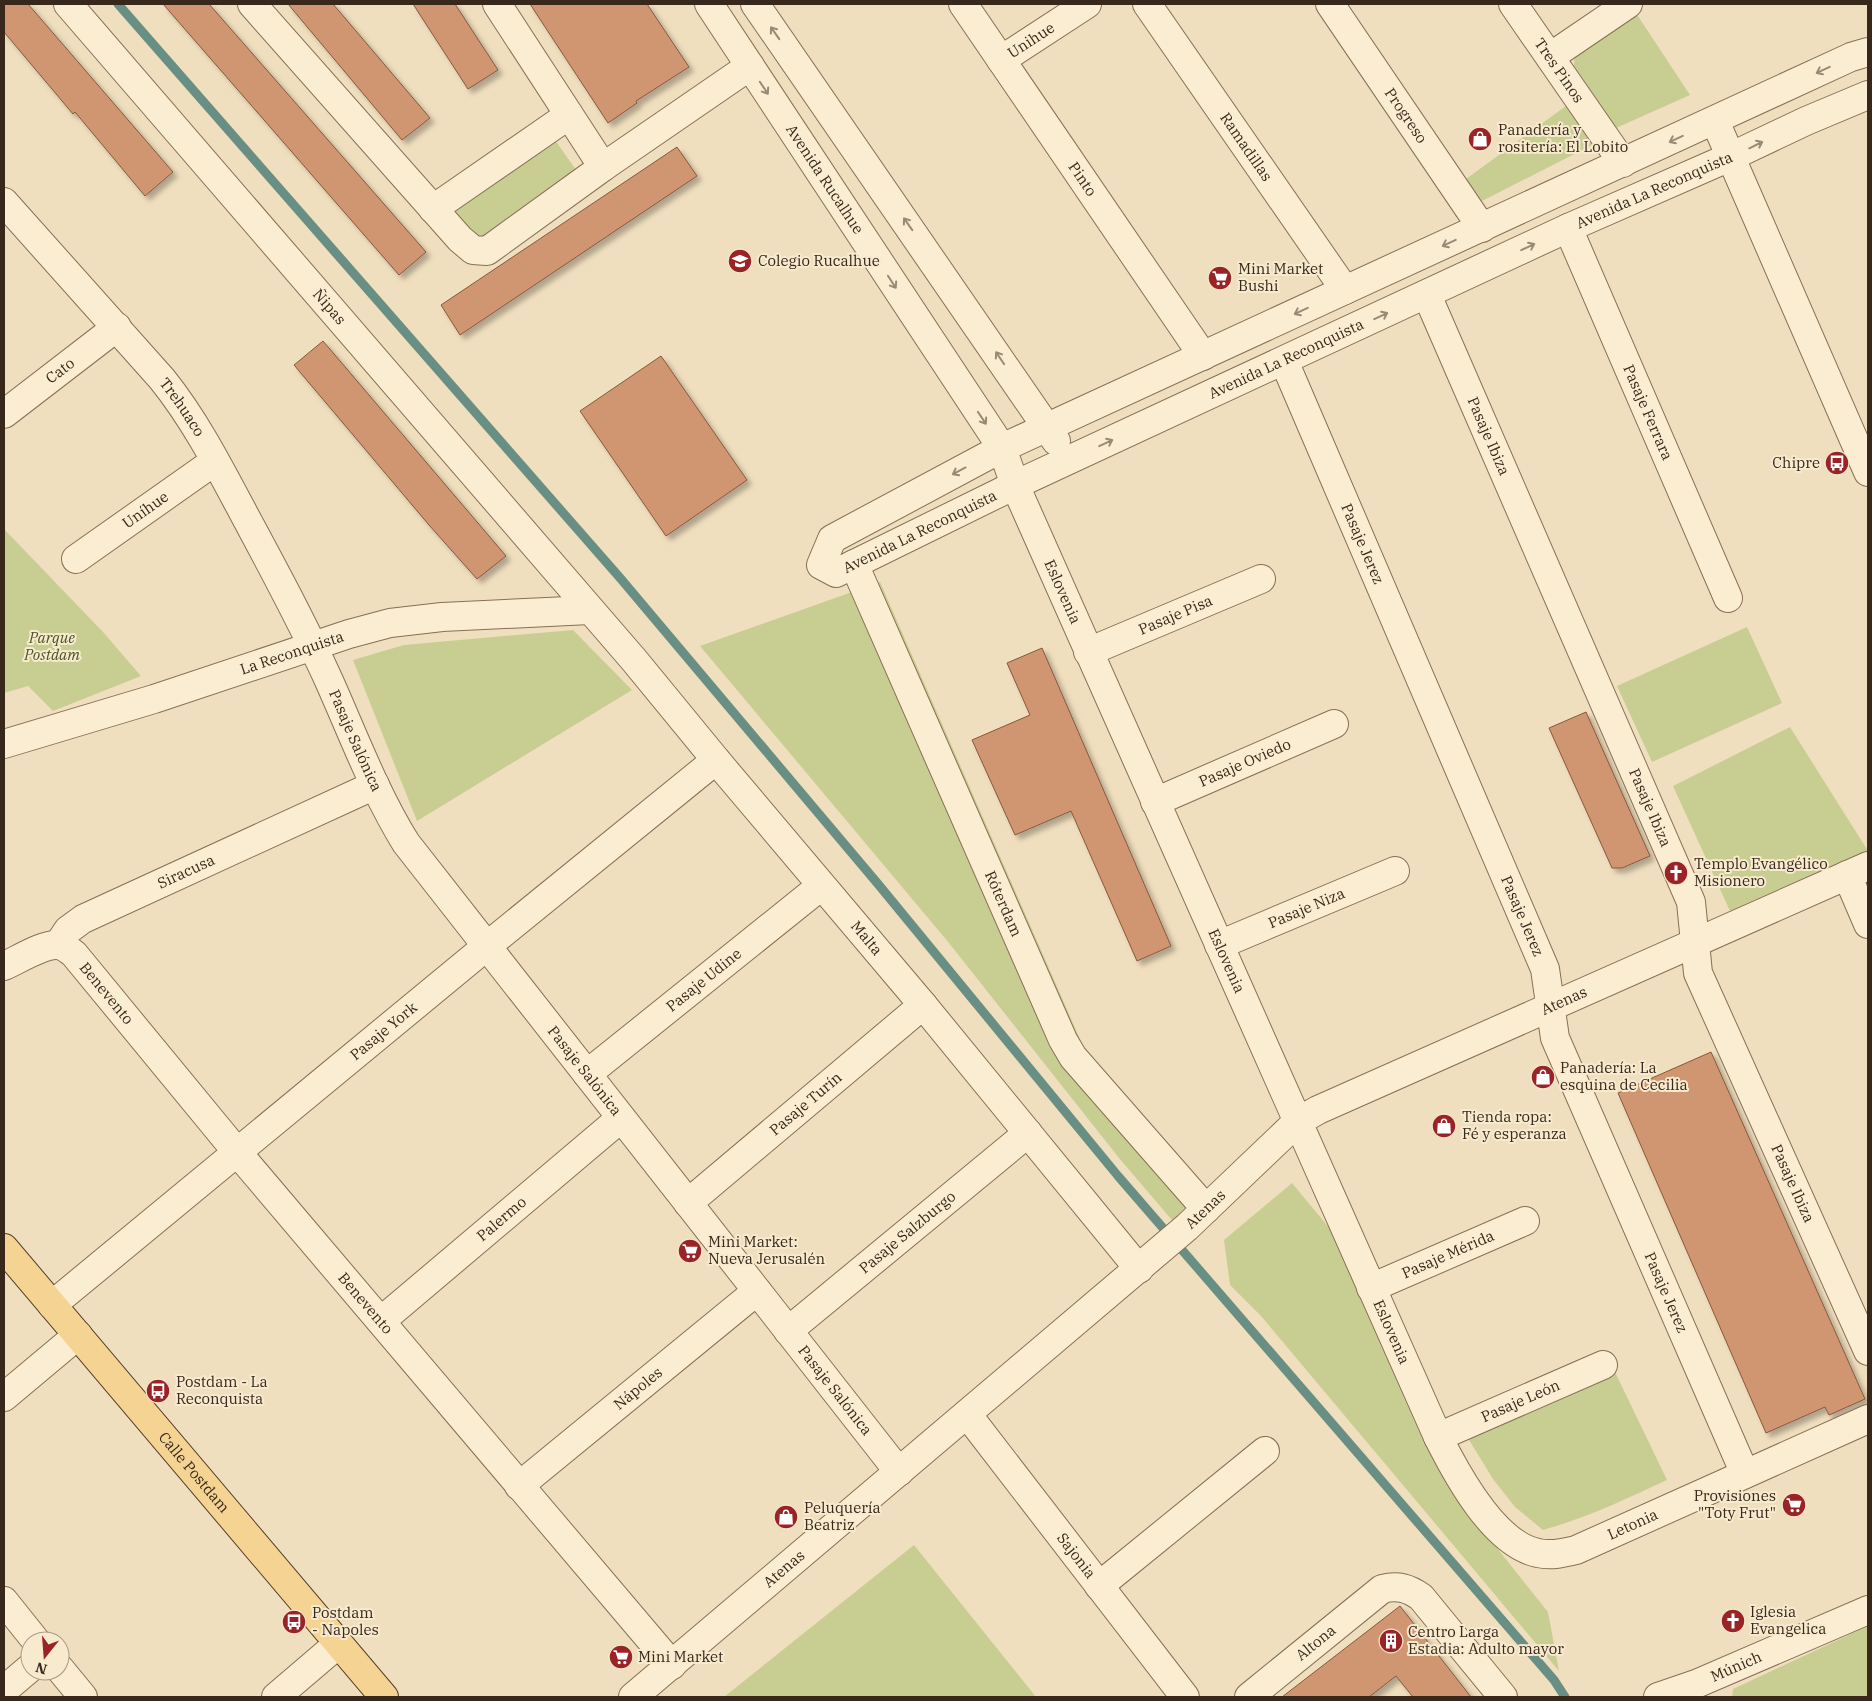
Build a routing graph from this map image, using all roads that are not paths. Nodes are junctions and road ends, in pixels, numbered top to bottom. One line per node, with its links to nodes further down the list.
1 (68, 4): 42 (street, Ñipas)
2 (252, 4): 23 (street)
3 (497, 4): 17 (street)
4 (709, 4): 15 (street, Avenida Rucalhue)
5 (755, 4): 32 (street, one-way to 5)
6 (963, 4): 14 (street, Pinto)
7 (1087, 4): 14 (street, Unihue)
8 (1148, 4): 26 (street, Ramadillas)
9 (1330, 4): 24 (street, Progreso)
10 (1513, 4): 13 (street, Tres Pinos)
11 (1628, 4): 13 (street)
12 (1868, 52): 18 (street, Avenida La Reconquista, one-way to 18)
13 (1550, 57): 20 (street, Tres Pinos)
14 (1002, 60): 29 (street, Pinto)
15 (750, 66): 21 (street); 33 (street, Avenida Rucalhue, one-way to 33)
16 (1868, 95): 19 (street, Avenida La Reconquista, one-way to 16)
17 (569, 115): 21 (street); 23 (street)
18 (1715, 121): 19 (street); 20 (street, Avenida La Reconquista, one-way to 20)
19 (1730, 157): 25 (street, Avenida La Reconquista); 36 (street)
20 (1623, 163): 24 (street, Avenida La Reconquista)
21 (603, 167): 23 (street)
22 (4, 204): 28 (street, Trehuaco)
23 (434, 209)
24 (1482, 228): 26 (street, Avenida La Reconquista, one-way to 26)
25 (1568, 228): 27 (street, Avenida La Reconquista, one-way to 25); 41 (street, Pasaje Ferrara)
26 (1345, 290): 29 (street, Avenida La Reconquista, one-way to 29)
27 (1427, 295): 30 (street, Avenida La Reconquista, one-way to 27); 54 (street, Pasaje Ibiza)
28 (117, 327): 31 (street, Cato); 34 (street, Trehuaco)
29 (1203, 356): 32 (street, Avenida La Reconquista)
30 (1284, 361): 35 (street, Avenida La Reconquista, one-way to 30); 60 (street, Pasaje Jerez)
31 (4, 414)
32 (1047, 427): 33 (street, Avenida La Reconquista); 35 (street)
33 (1002, 448): 37 (street, Avenida Rucalhue); 39 (street, Avenida La Reconquista, one-way to 39)
34 (216, 460): 38 (street, Uníhue); 43 (street, Trehuaco)
35 (1068, 460): 37 (street, Avenida La Reconquista)
36 (1868, 472)
37 (1014, 486): 39 (street, Avenida La Reconquista); 44 (street, Eslovenia)
38 (76, 559)
39 (854, 564): 67 (street, Róterdam)
40 (1261, 578): 44 (street, Pasaje Pisa)
41 (1728, 598)
42 (590, 610): 43 (street, La Reconquista); 47 (street, Malta)
43 (313, 646): 46 (street, La Reconquista); 48 (street, Pasaje Salónica)
44 (1088, 652): 49 (street, Eslovenia)
45 (1334, 724): 49 (street, Pasaje Oviedo)
46 (4, 744)
47 (716, 760): 52 (street, Malta); 57 (street, Pasaje York)
48 (375, 785): 55 (street, Siracusa); 57 (street, Pasaje Salónica)
49 (1155, 802): 56 (street, Eslovenia)
50 (1858, 871): 53 (street); 54 (street, Atenas)
51 (1395, 872): 56 (street, Pasaje Niza)
52 (821, 886): 59 (street, Malta); 61 (street, Pasaje Udine)
53 (1868, 924)
54 (1695, 942): 60 (street, Atenas); 77 (street, Pasaje Ibiza)
55 (58, 945): 58 (street); 65 (street, Benevento)
56 (1218, 945): 63 (street, Eslovenia)
57 (487, 946): 61 (street, Pasaje Salónica); 65 (street, Pasaje York)
58 (4, 966)
59 (923, 1005): 64 (street, Malta); 66 (street, Pasaje Turín)
60 (1551, 1007): 63 (street, Atenas); 85 (street, Pasaje Jerez)
61 (587, 1074): 62 (street, Pasaje Salónica)
62 (621, 1118): 66 (street, Pasaje Salónica); 74 (street, Palermo)
63 (1298, 1122): 67 (street, Atenas); 71 (street, Eslovenia)
64 (1028, 1133): 70 (street, Malta); 75 (street, Pasaje Salzburgo)
65 (237, 1152): 73 (street, Pasaje York); 74 (street, Benevento)
66 (688, 1203): 72 (street, Pasaje Salónica)
67 (1196, 1218): 70 (street, Atenas)
68 (1526, 1221): 71 (street, Pasaje Mérida)
69 (4, 1248): 73 (main road, Calle Postdam)
70 (1147, 1262): 80 (street, Atenas)
71 (1371, 1288): 82 (street, Eslovenia)
72 (757, 1291): 75 (street, Pasaje Salónica); 86 (street, Nápoles)
73 (52, 1305): 76 (main road, Calle Postdam)
74 (381, 1321): 86 (street, Benevento)
75 (788, 1330): 84 (street, Pasaje Salónica)
76 (78, 1335): 79 (street); 91 (main road, Calle Postdam)
77 (1868, 1351)
78 (1603, 1365): 82 (street, Pasaje León)
79 (4, 1397)
80 (967, 1414): 84 (street, Atenas); 87 (street, Sajonia)
81 (1868, 1419): 85 (street, Letonia)
82 (1438, 1437): 85 (street, Letonia)
83 (1265, 1451): 87 (street)
84 (899, 1472): 92 (street, Atenas)
85 (1745, 1474)
86 (520, 1486): 92 (street, Benevento)
87 (1099, 1586): 101 (street, Sajonia)
88 (4, 1601): 90 (street)
89 (1868, 1610): 96 (street, Múnich)
90 (28, 1631)
91 (338, 1644): 98 (street); 99 (main road, Calle Postdam)
92 (672, 1665): 100 (street, Atenas)
93 (20, 1676): 95 (street)
94 (69, 1681): 97 (street)
95 (4, 1690)
96 (1702, 1691): 104 (street, Múnich)
97 (83, 1697)
98 (276, 1697)
99 (384, 1697)
100 (633, 1697)
101 (1185, 1697)
102 (1249, 1697): 103 (street, Altona)
103 (1503, 1697)
104 (1658, 1697)

